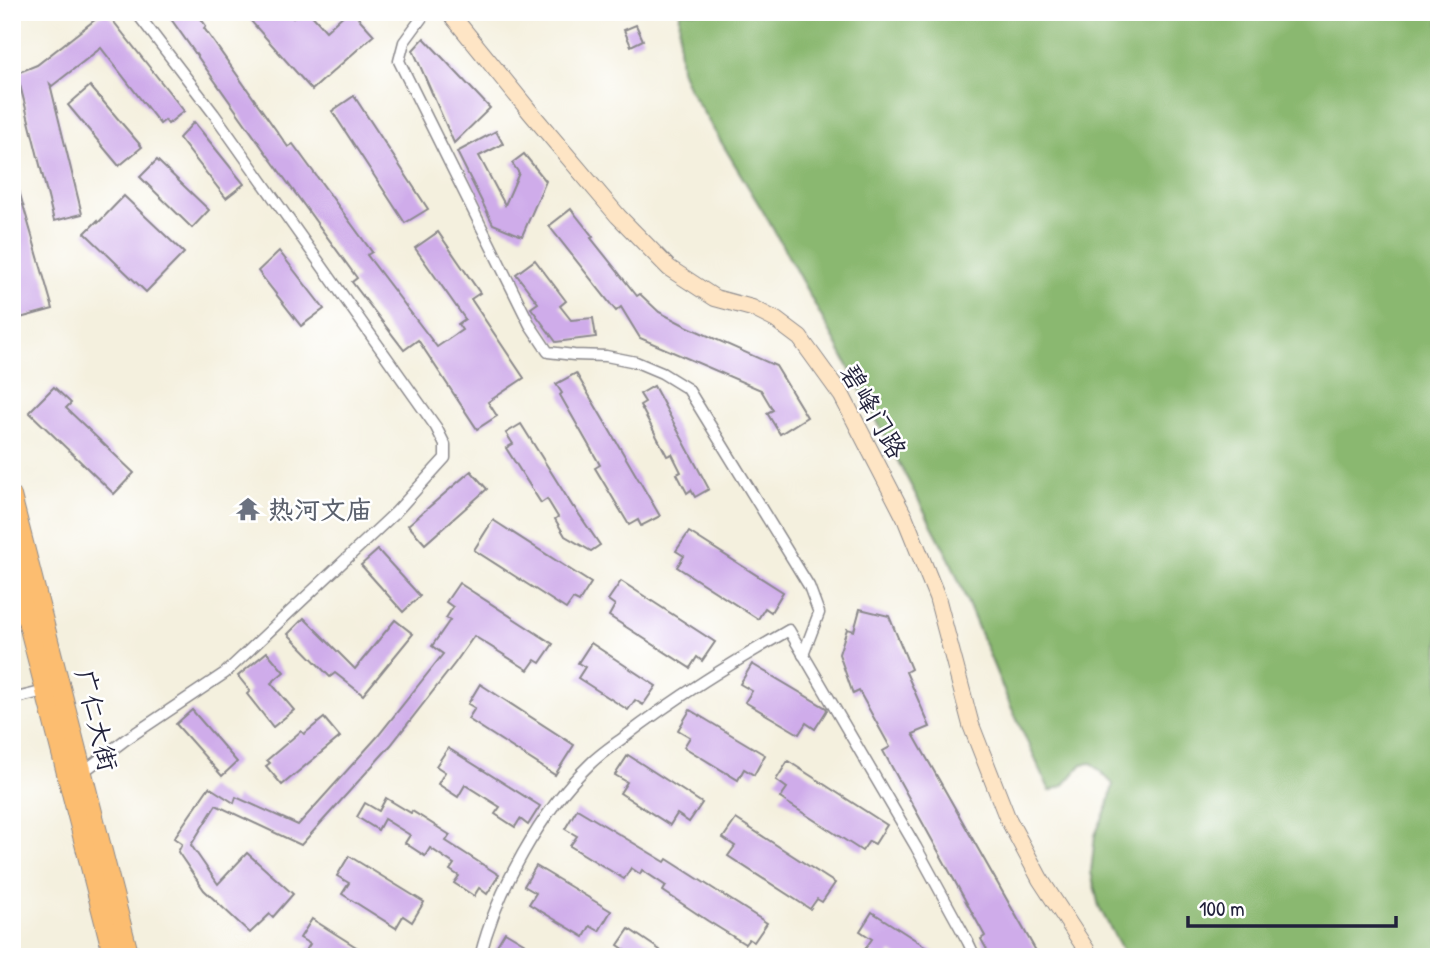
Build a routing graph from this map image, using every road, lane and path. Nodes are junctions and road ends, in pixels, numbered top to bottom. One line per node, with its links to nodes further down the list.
1 (136, 12): 9 (street)
2 (426, 12): 6 (street)
3 (450, 12): 14 (street, 碧峰门路)
4 (12, 496): 9 (main road, 广仁大街)
5 (12, 562): 7 (main road, 广仁大街)
6 (803, 654): 12 (street); 13 (street)
7 (45, 691): 8 (street); 10 (main road, 广仁大街)
8 (12, 699)
9 (83, 772): 11 (main road, 广仁大街)
10 (113, 957)
11 (130, 957)
12 (480, 957)
13 (975, 957)
14 (1091, 957)

